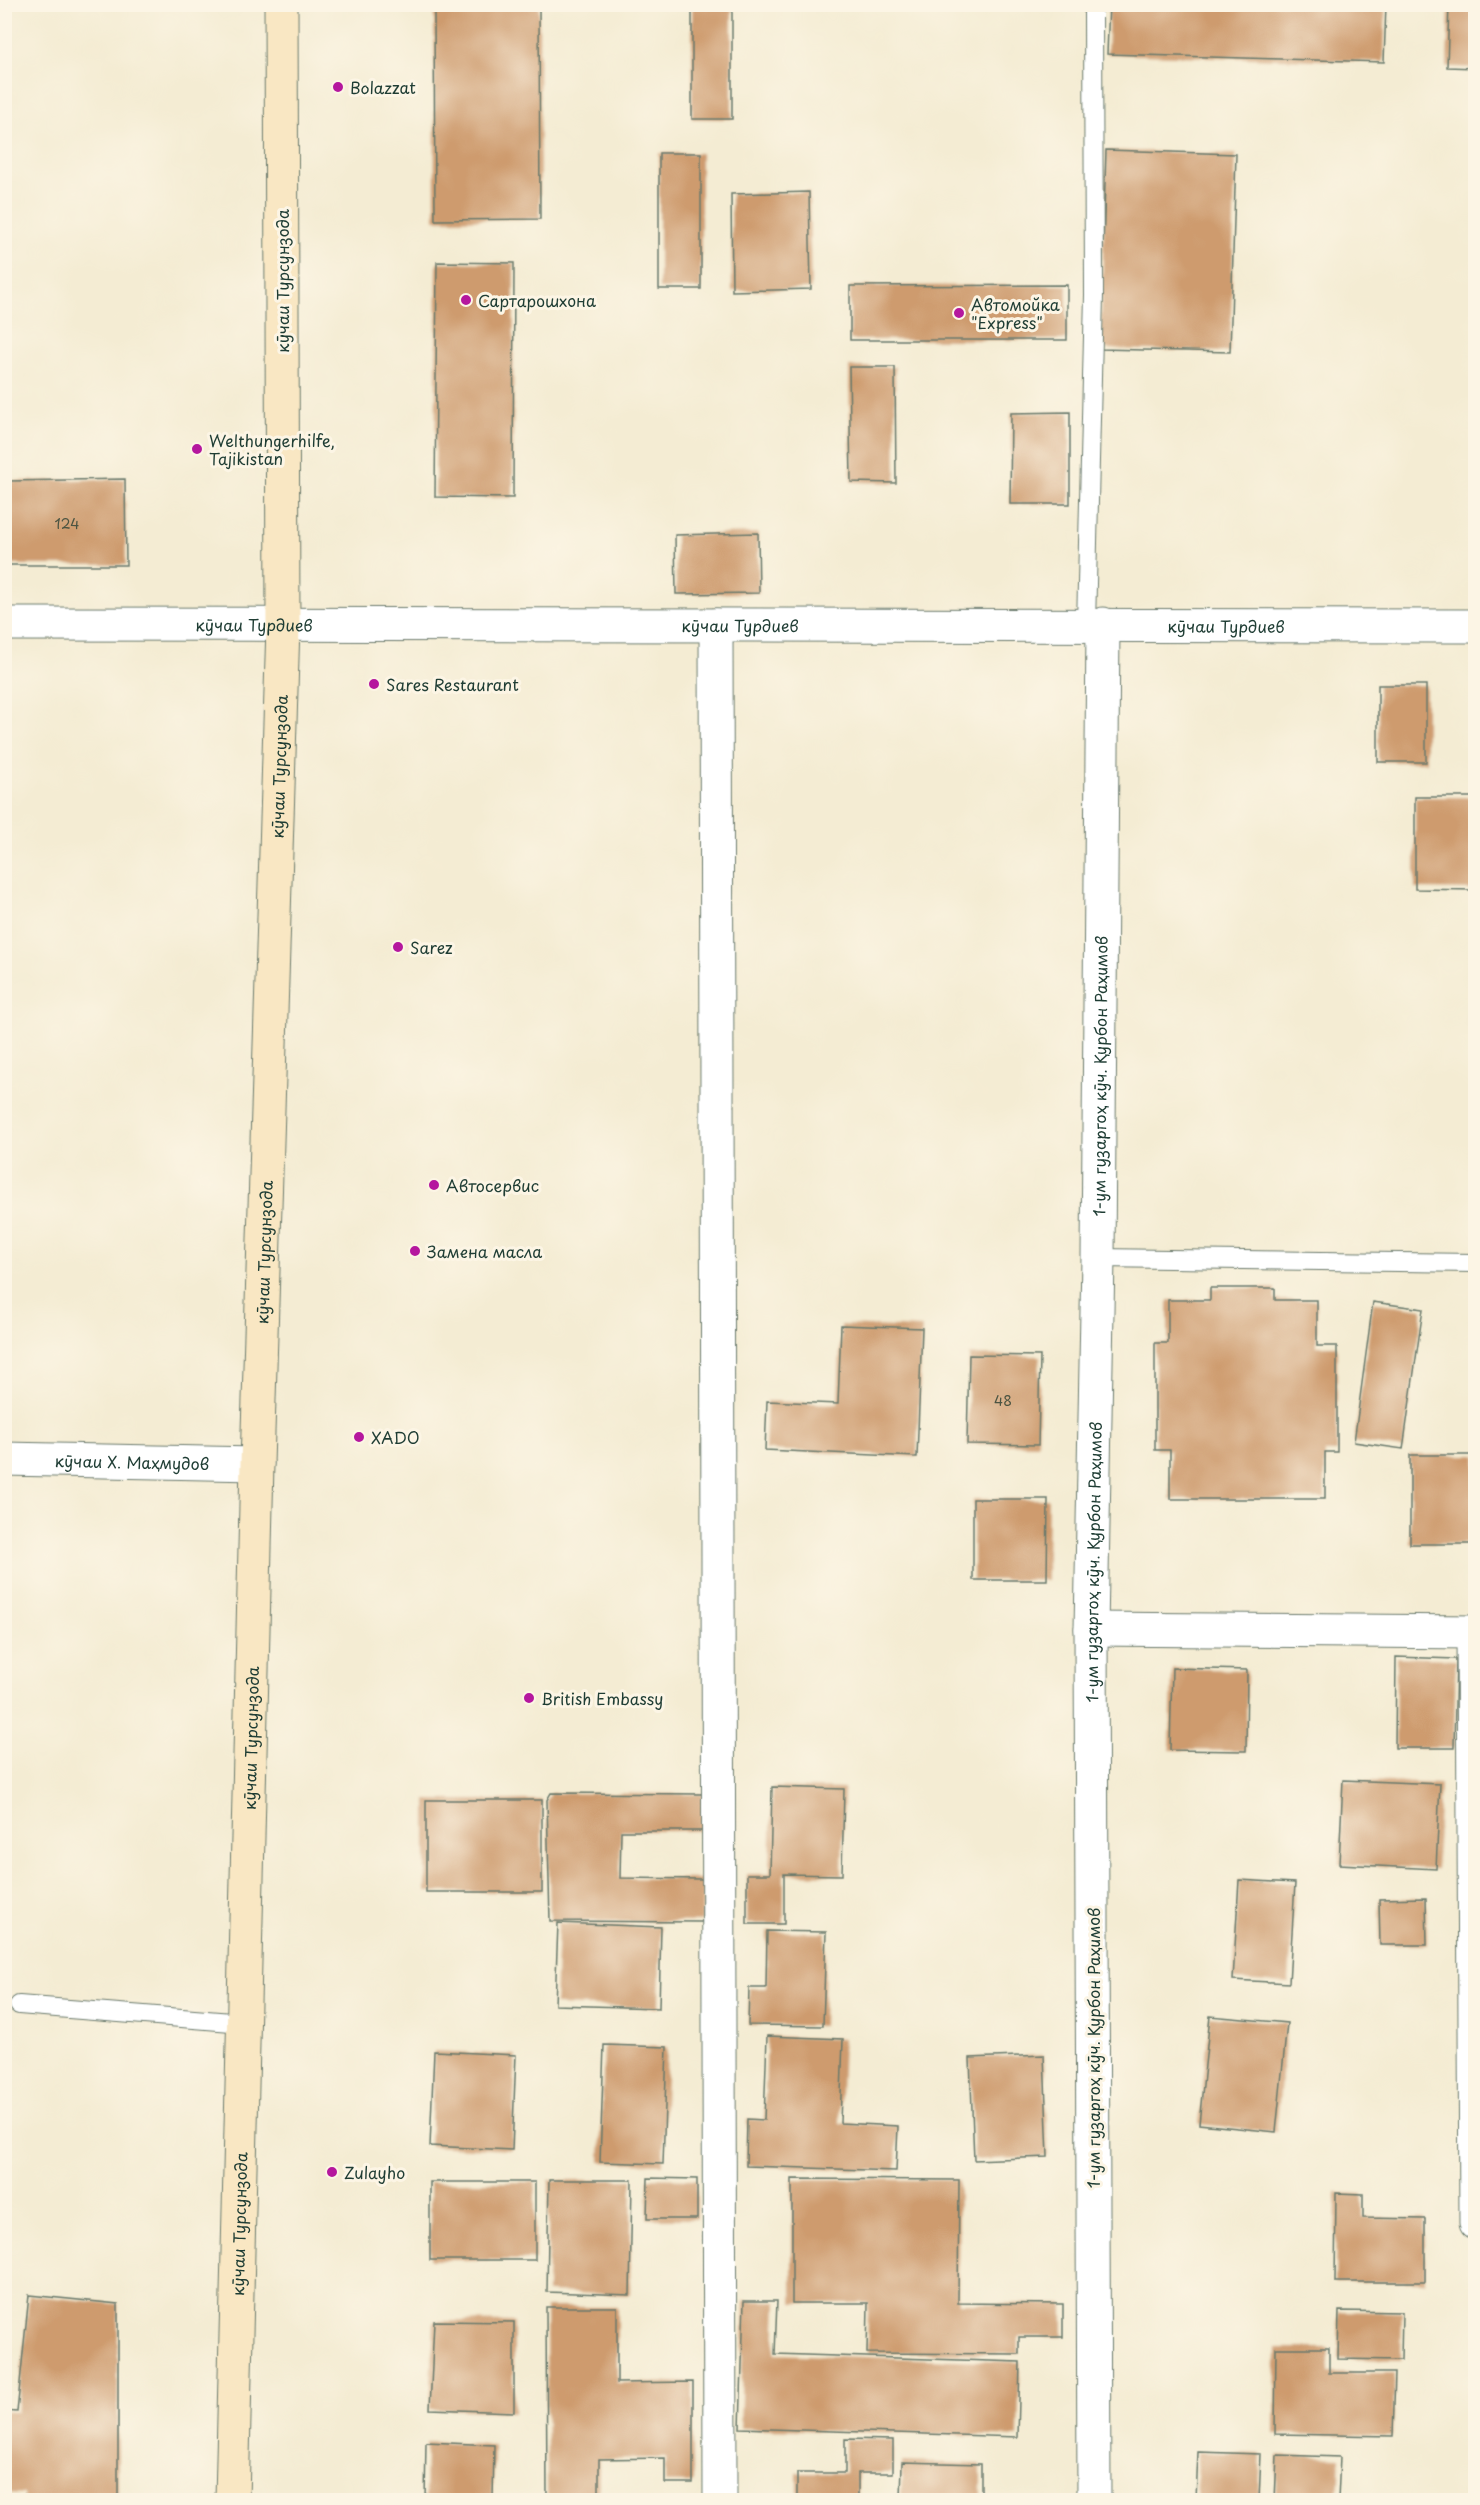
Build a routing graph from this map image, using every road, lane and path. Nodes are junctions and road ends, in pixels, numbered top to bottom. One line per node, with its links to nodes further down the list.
1 (281, 4): 6 (main road, кӯчаи Турсунзода)
2 (1093, 4): 5 (lane)
3 (4, 624): 6 (street, кӯчаи Турдиев)
4 (716, 625): 5 (street, кӯчаи Турдиев); 6 (street, кӯчаи Турдиев); 18 (street)
5 (1095, 625): 7 (street, кӯчаи Турдиев); 8 (street, 1-ум гузаргоҳ кӯч. Қурбон Раҳимов)
6 (283, 626): 11 (main road, кӯчаи Турсунзода)
7 (1476, 626)
8 (1098, 1258): 9 (lane); 12 (street, 1-ум гузаргоҳ кӯч. Қурбон Раҳимов)
9 (1476, 1263)
10 (4, 1459): 11 (street, кӯчаи Х. Маҳмудов)
11 (257, 1464): 15 (main road, кӯчаи Турсунзода)
12 (1091, 1629): 13 (street); 19 (street, 1-ум гузаргоҳ кӯч. Қурбон Раҳимов)
13 (1474, 1632): 16 (street)
14 (19, 2005): 15 (lane)
15 (243, 2023): 17 (main road, кӯчаи Турсунзода)
16 (1476, 2223)
17 (232, 2500)
18 (720, 2500)
19 (1094, 2500)

